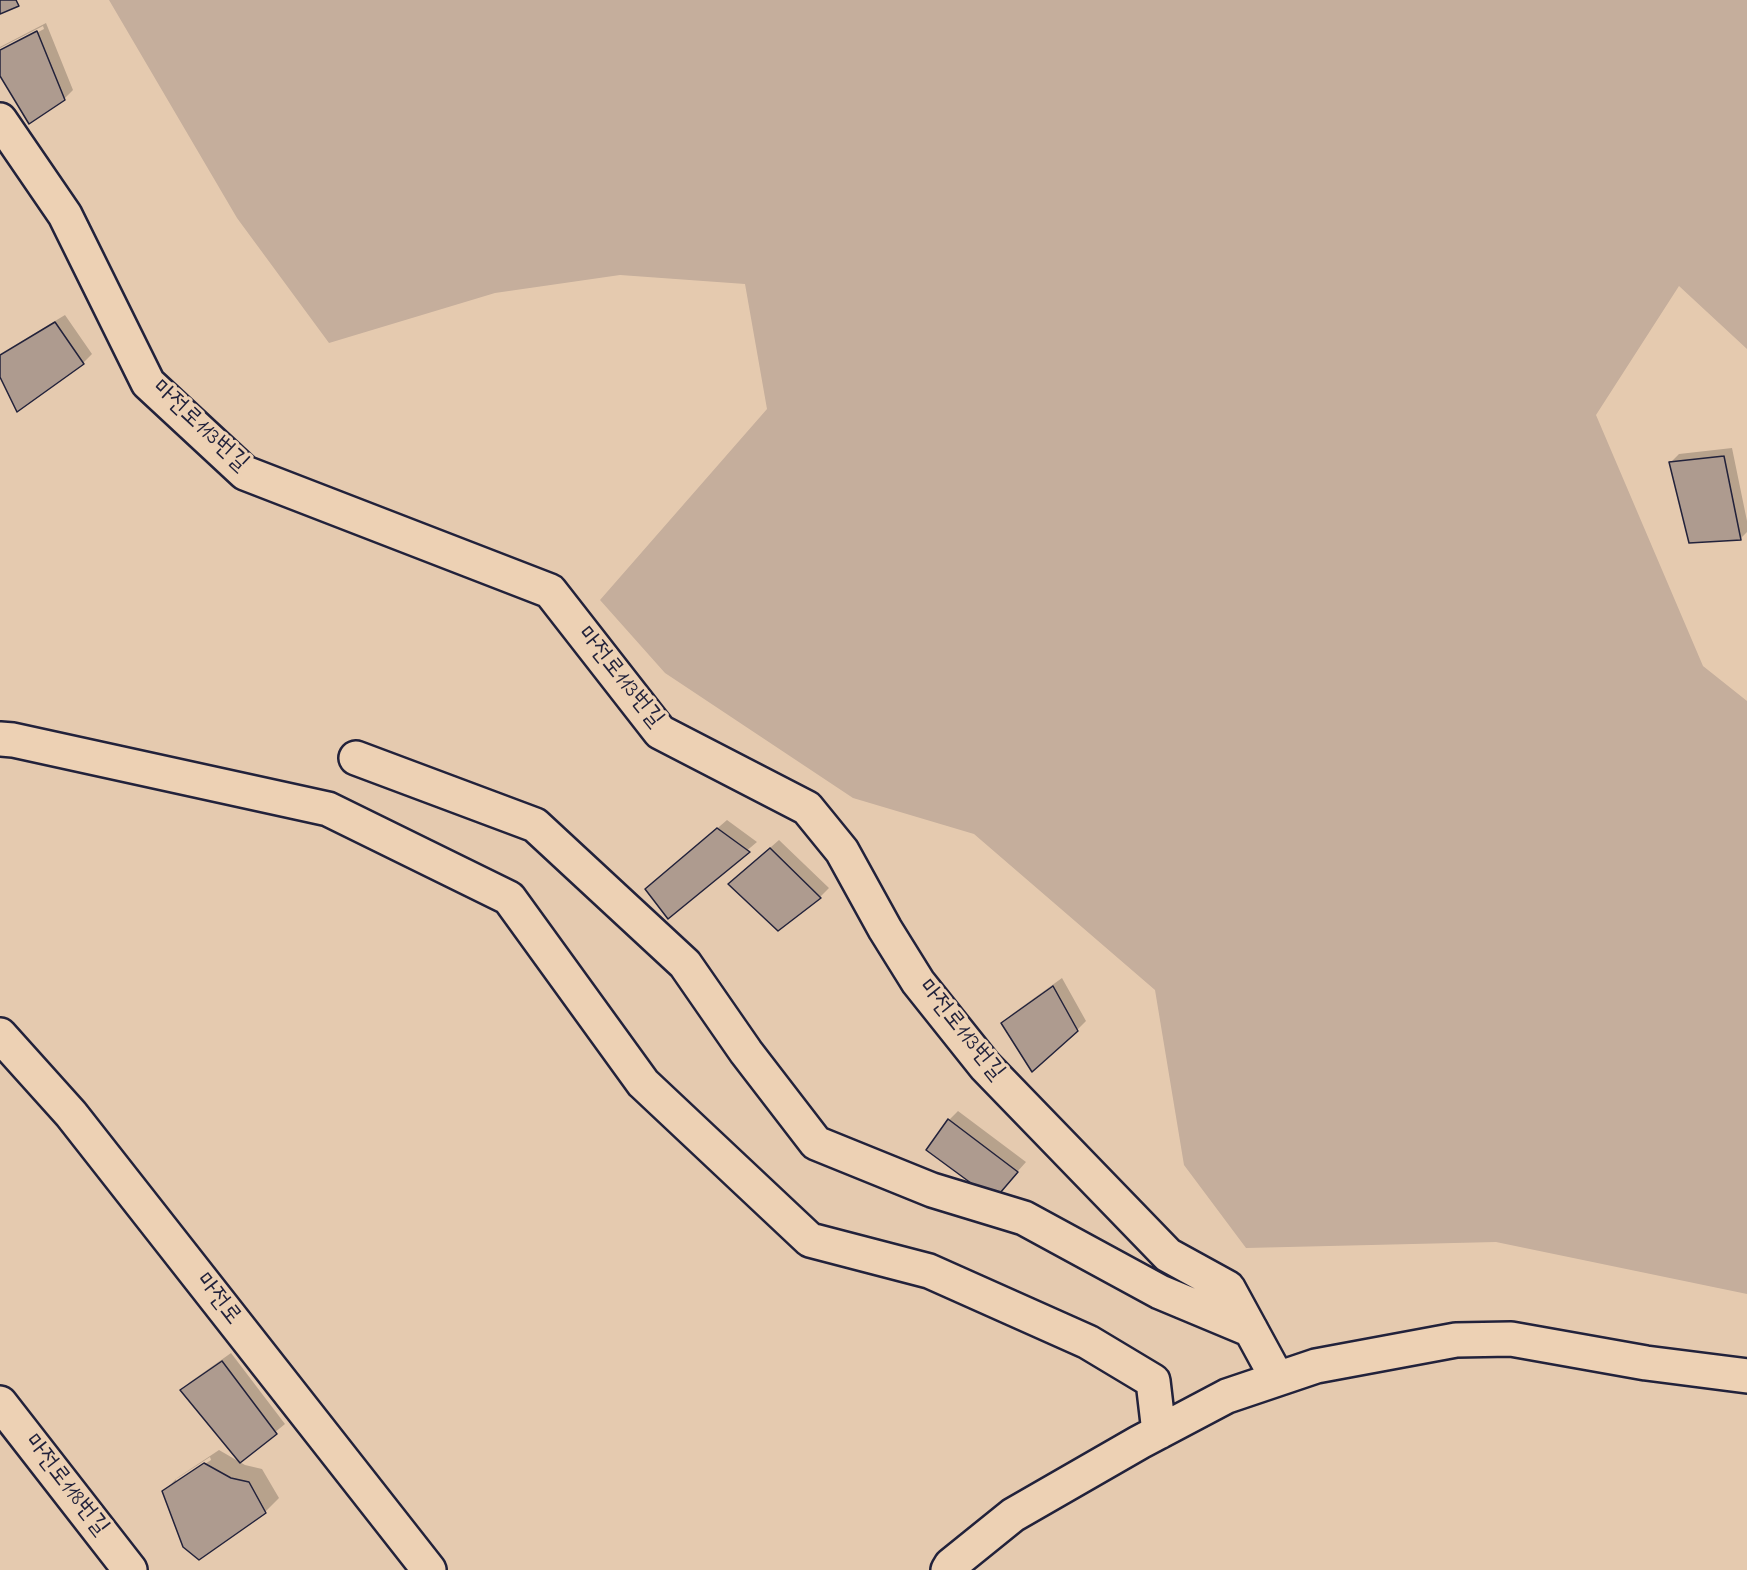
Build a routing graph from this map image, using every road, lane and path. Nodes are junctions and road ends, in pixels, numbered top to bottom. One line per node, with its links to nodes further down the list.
1 (0, 120): 5 (street, 마전로113번길)
2 (0, 739): 9 (street)
3 (356, 758): 5 (street)
4 (0, 1035): 11 (street, 마전로)
5 (1251, 1330): 7 (street, 마전로113번길)
6 (1747, 1376): 7 (street)
7 (1277, 1378): 9 (street)
8 (0, 1403): 10 (street, 마전로118번길)
9 (1159, 1432): 12 (street)
10 (130, 1570)
11 (429, 1570)
12 (948, 1570)

